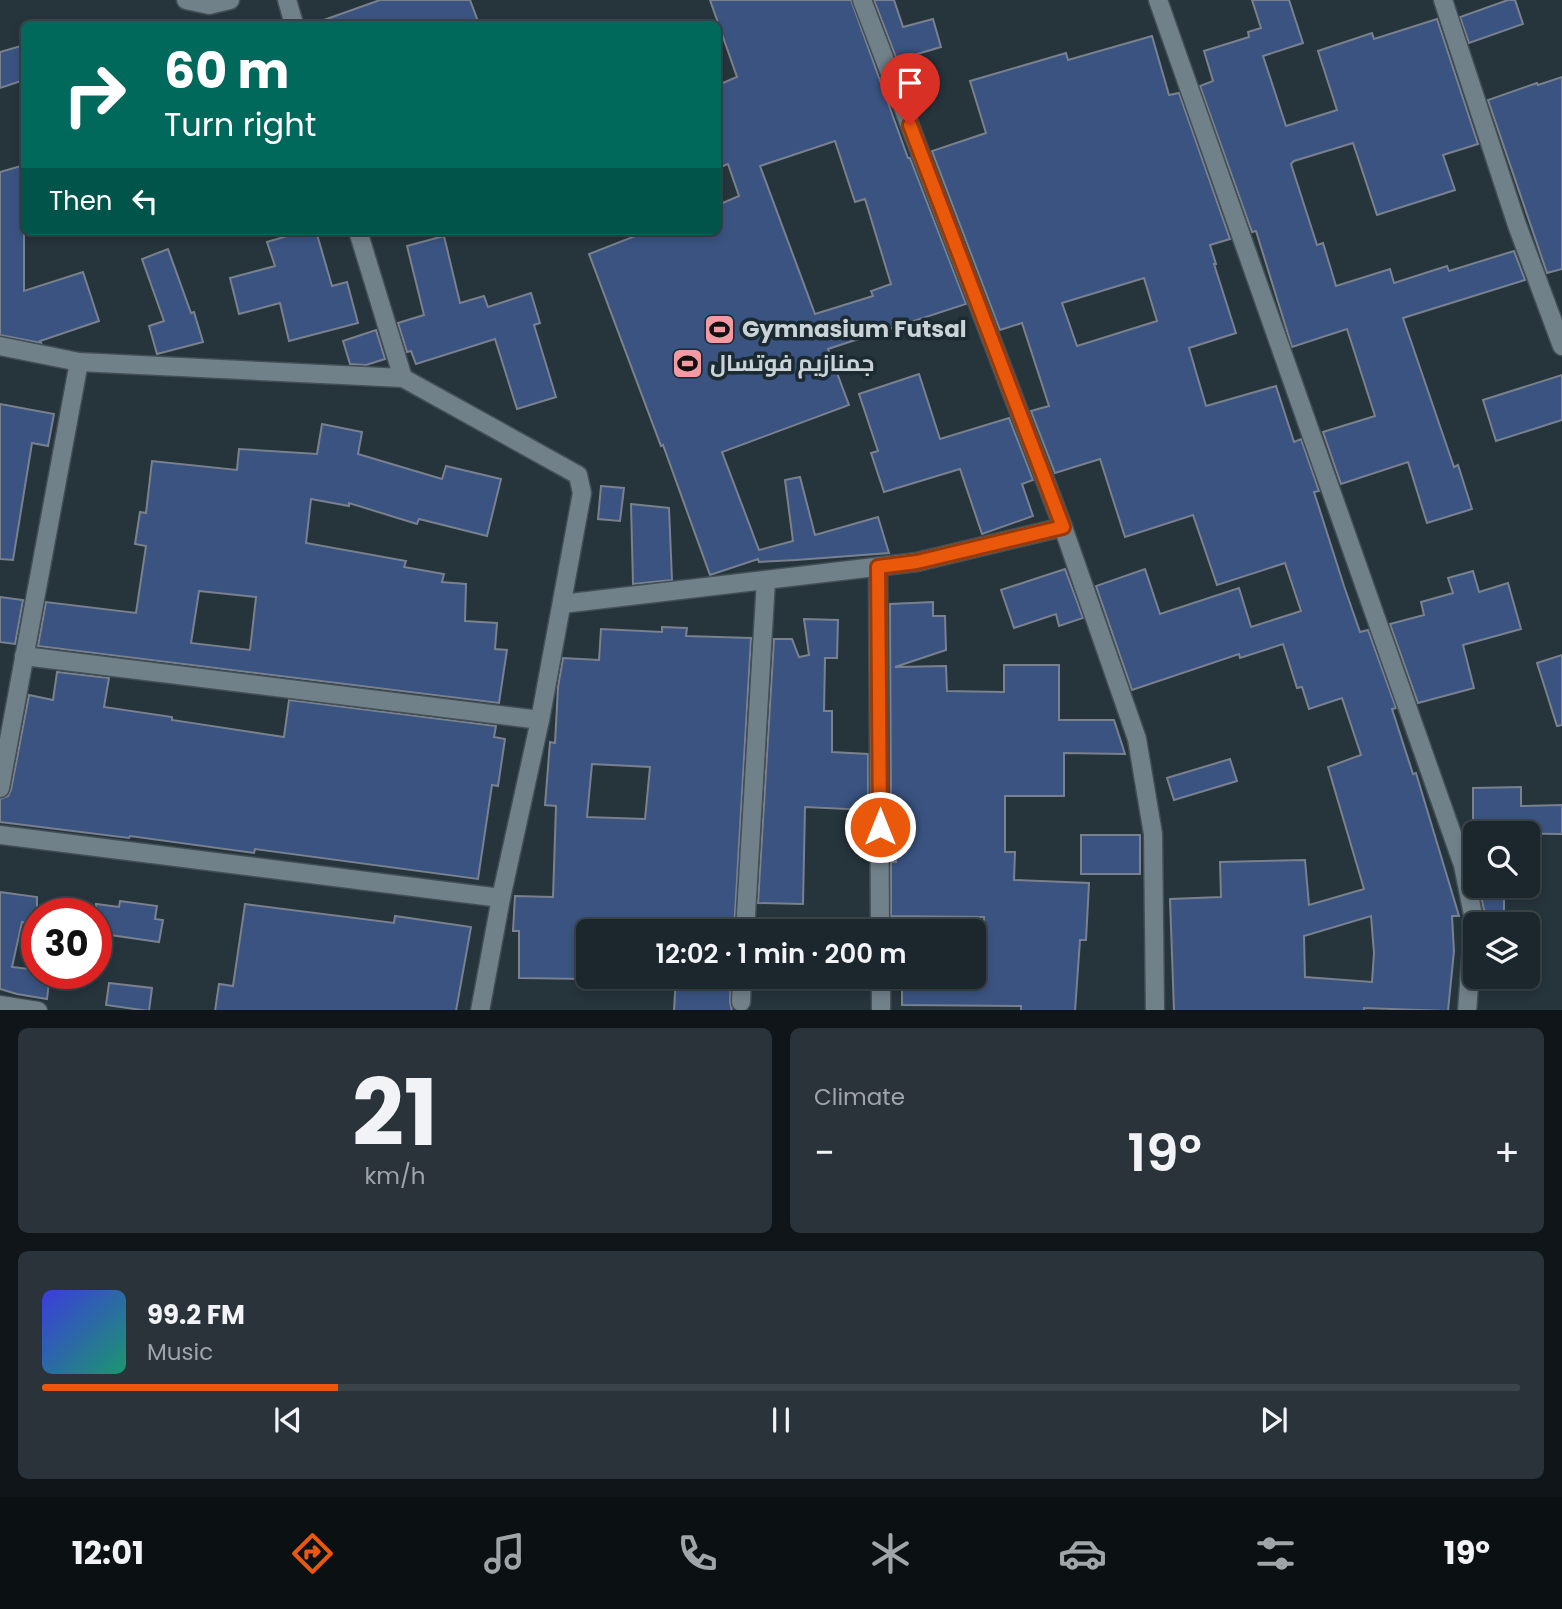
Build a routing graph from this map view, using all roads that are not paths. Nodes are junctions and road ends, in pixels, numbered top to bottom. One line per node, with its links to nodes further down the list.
1 (186, 0): 2 (street)
2 (230, 0)
3 (287, 0): 7 (street)
4 (862, 0): 13 (street)
5 (1158, 0): 32 (street)
6 (1443, 0): 10 (street)
7 (294, 21)
8 (359, 235): 12 (street)
9 (0, 346): 11 (street)
10 (1562, 346)
11 (79, 362): 12 (street); 17 (street)
12 (403, 379): 16 (street)
13 (1063, 527): 14 (street); 31 (street)
14 (878, 567): 15 (street); 23 (street)
15 (766, 580): 16 (street); 22 (street)
16 (562, 604): 18 (street)
17 (24, 656): 18 (street); 19 (street)
18 (541, 720): 21 (street)
19 (0, 788)
20 (0, 835): 21 (street)
21 (501, 898): 29 (street)
22 (746, 919)
23 (880, 919)
24 (742, 989): 26 (street)
25 (881, 989): 30 (street)
26 (741, 1002)
27 (0, 1005): 28 (street)
28 (38, 1010)
29 (480, 1010)
30 (881, 1010)
31 (1155, 1010)
32 (1467, 1010)

